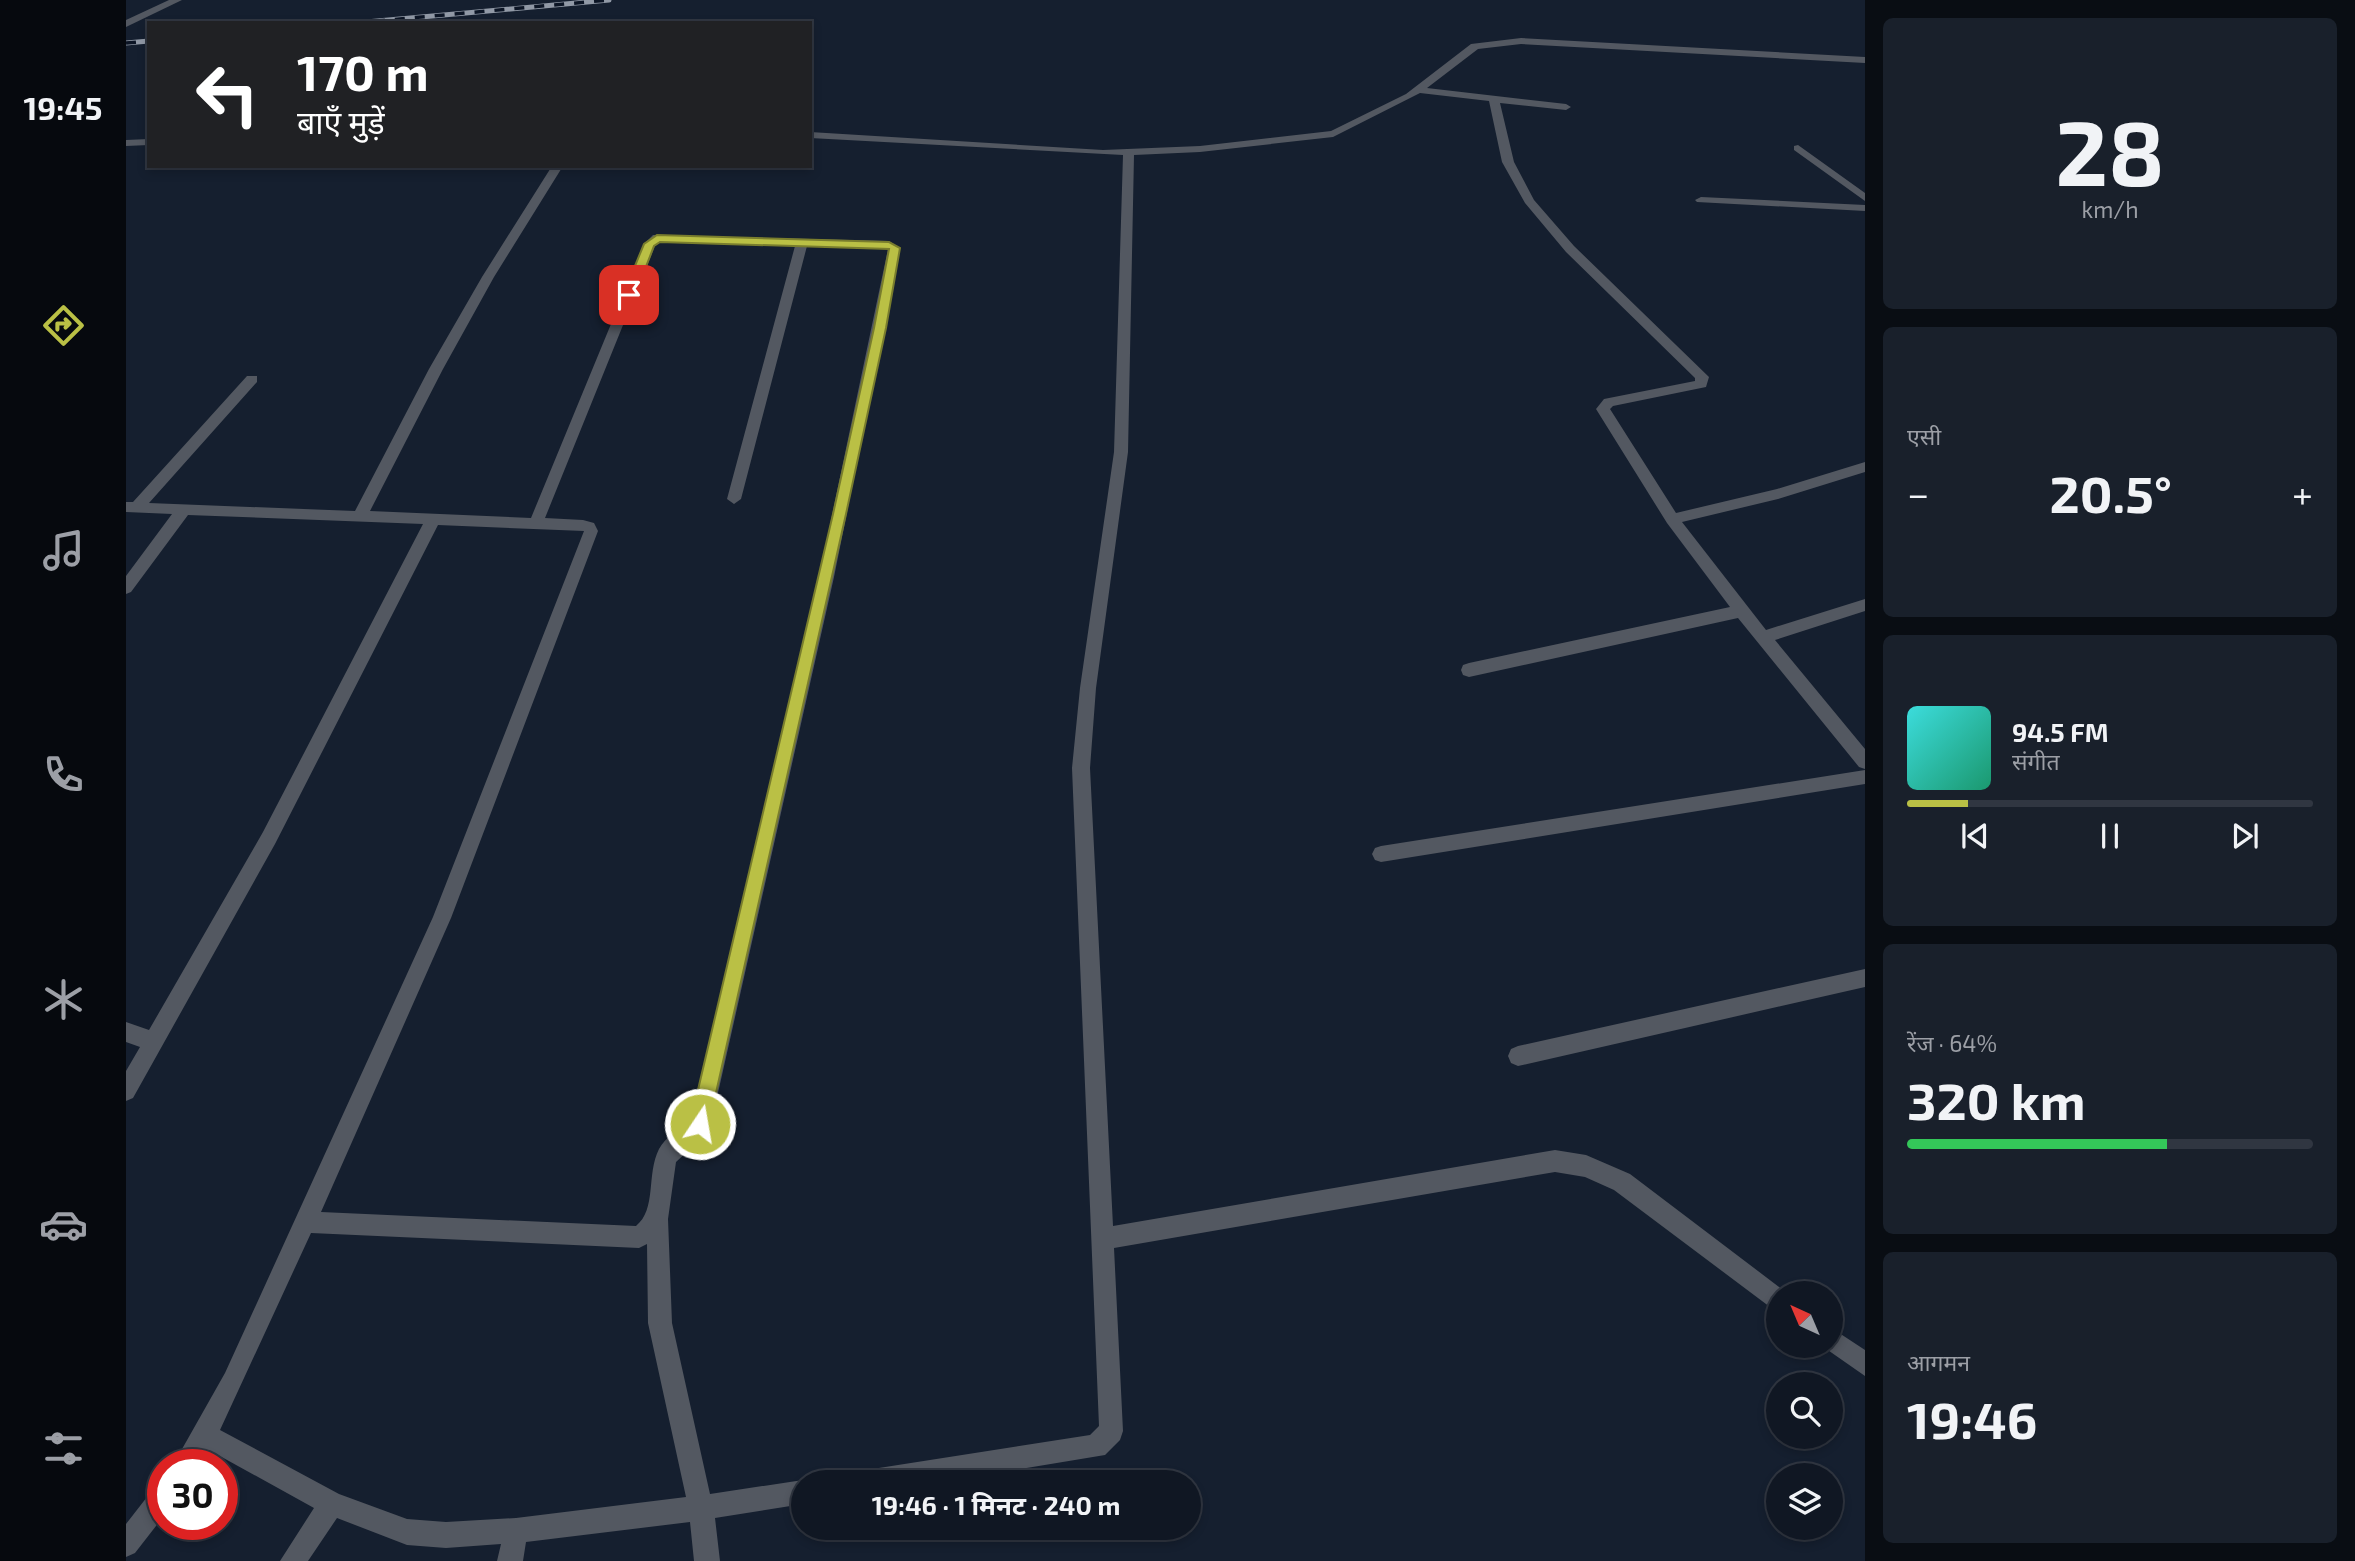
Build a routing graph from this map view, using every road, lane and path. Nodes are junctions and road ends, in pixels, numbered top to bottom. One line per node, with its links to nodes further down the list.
1 (177, 0): 2 (street)
2 (126, 24)
3 (1865, 60): 4 (street)
4 (1417, 90): 5 (street); 11 (street)
5 (1494, 99): 6 (street); 24 (street)
6 (1566, 107)
7 (812, 135): 11 (street)
8 (147, 142): 9 (street)
9 (126, 143)
10 (1798, 148): 13 (street)
11 (1129, 152): 41 (street)
12 (557, 168): 22 (street)
13 (1865, 198)
14 (1701, 200): 15 (street)
15 (1865, 208)
16 (802, 242): 19 (street); 25 (street); 40 (street)
17 (251, 379): 20 (street)
18 (1865, 467): 24 (street)
19 (734, 499)
20 (131, 507): 21 (street)
21 (184, 509): 22 (street); 26 (street)
22 (360, 516): 23 (street)
23 (433, 519): 25 (street); 36 (street)
24 (1672, 519): 28 (street)
25 (536, 523): 39 (street)
26 (126, 588)
27 (1865, 605): 29 (street)
28 (1742, 611): 29 (street); 30 (street)
29 (1763, 637): 31 (street)
30 (1469, 670)
31 (1865, 762)
32 (1865, 777): 33 (street)
33 (1381, 854)
34 (1865, 978): 37 (street)
35 (126, 1032): 36 (street)
36 (154, 1042): 38 (street)
37 (1518, 1056)
38 (126, 1091)
39 (306, 1222): 40 (street); 45 (street)
40 (658, 1222): 50 (street)
41 (1102, 1239): 42 (street); 47 (street)
42 (1766, 1290)
43 (1843, 1348): 44 (street)
44 (1865, 1364)
45 (205, 1435): 46 (street); 49 (street)
46 (196, 1449)
47 (943, 1470)
48 (791, 1494): 50 (street)
49 (332, 1504): 52 (street); 54 (street)
50 (701, 1508): 52 (street); 56 (street)
51 (147, 1517): 53 (street)
52 (516, 1531): 55 (street)
53 (126, 1544)
54 (293, 1561)
55 (510, 1561)
56 (707, 1561)

